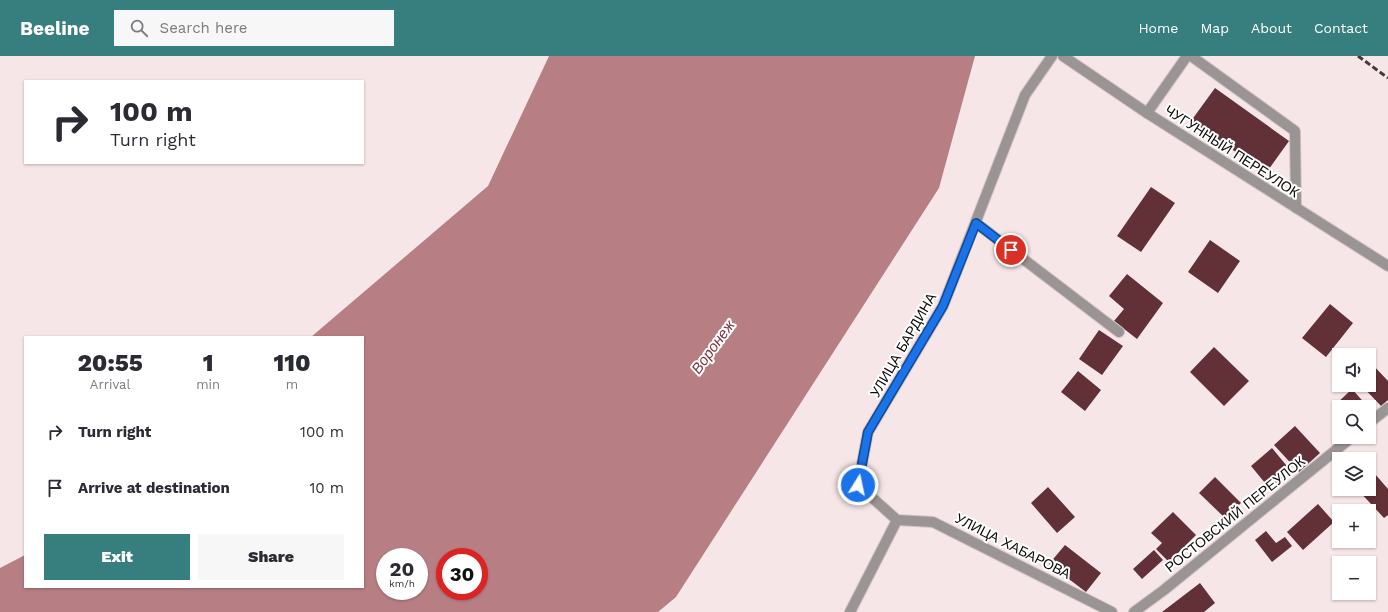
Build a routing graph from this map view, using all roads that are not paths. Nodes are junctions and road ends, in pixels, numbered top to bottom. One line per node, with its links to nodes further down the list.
1 (1052, 56): 7 (street, УЛИЦА БАРДИНА)
2 (1063, 56): 5 (street, ЧУГУННЫЙ ПЕРЕУЛОК)
3 (1187, 56): 5 (street)
4 (1191, 56): 6 (street)
5 (1147, 113): 6 (street, ЧУГУННЫЙ ПЕРЕУЛОК)
6 (1296, 208): 8 (street, ЧУГУННЫЙ ПЕРЕУЛОК)
7 (976, 223): 9 (street); 13 (street, УЛИЦА БАРДИНА)
8 (1388, 266)
9 (1119, 332)
10 (1388, 408): 11 (street)
11 (1376, 418)
12 (1343, 444): 16 (street, РОСТОВСКИЙ ПЕРЕУЛОК)
13 (897, 520): 14 (street); 15 (street, УЛИЦА ХАБАРОВА)
14 (850, 612)
15 (1112, 612)
16 (1134, 612)

